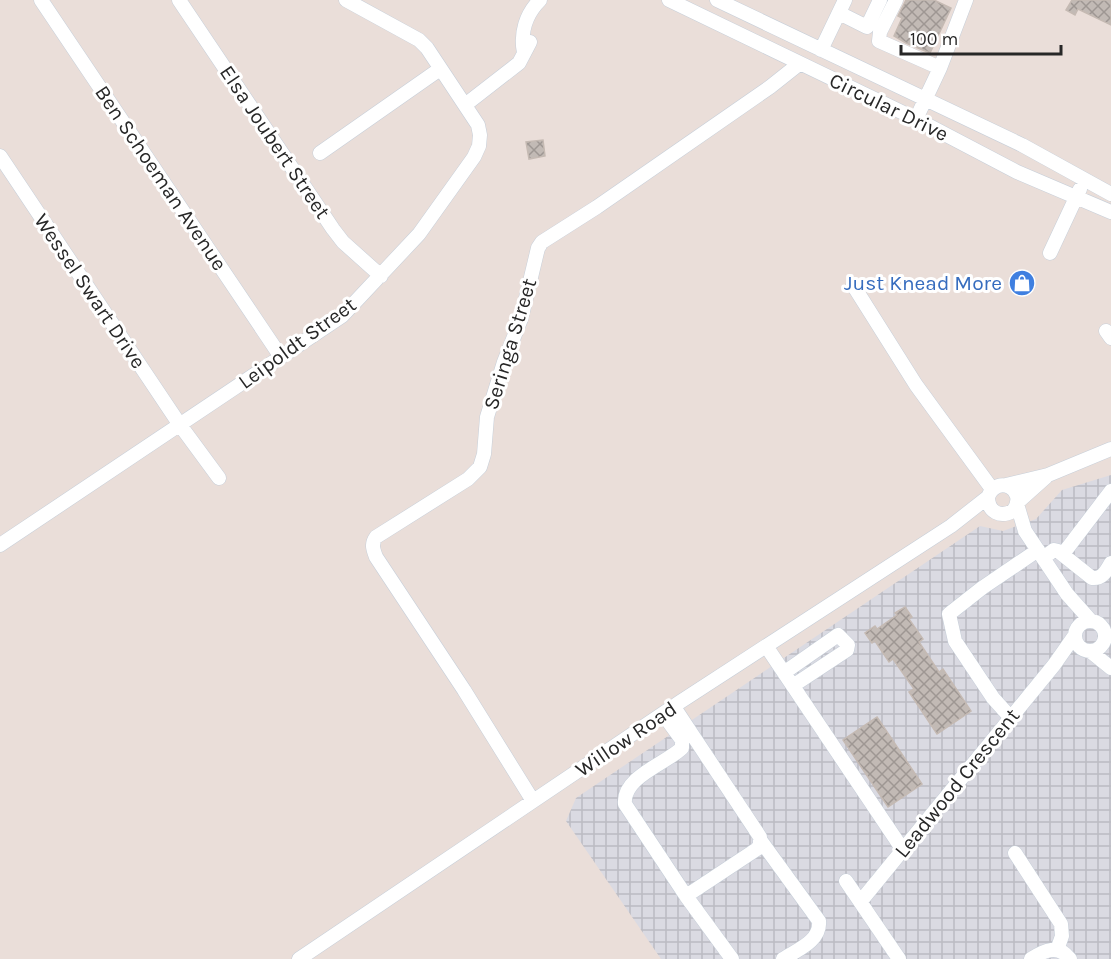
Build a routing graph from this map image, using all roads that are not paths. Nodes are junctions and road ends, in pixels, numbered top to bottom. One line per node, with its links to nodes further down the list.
1 (40, 0): 28 (street, Ben Schoeman Avenue)
2 (179, 0): 26 (street, Elsa Joubert Street)
3 (346, 0): 15 (street, Leipoldt Street)
4 (540, 0): 17 (street)
5 (669, 0): 10 (street, Circular Drive)
6 (717, 0): 12 (street, Circular Drive)
7 (880, 0): 11 (street)
8 (896, 0): 14 (street)
9 (966, 0): 14 (street)
10 (683, 3): 13 (street, Circular Drive)
11 (842, 6): 12 (street)
12 (821, 50): 16 (street, Circular Drive)
13 (799, 64): 18 (street, Circular Drive); 56 (street, Seringa Street)
14 (940, 68): 16 (street)
15 (440, 69): 17 (street, Leipoldt Street); 19 (street)
16 (925, 99): 18 (street); 21 (street, Circular Drive)
17 (465, 105): 26 (street, Leipoldt Street)
18 (916, 119): 23 (street, Circular Drive)
19 (320, 153)
20 (0, 156): 29 (street, Wessel Swart Drive)
21 (1084, 178): 22 (street, Circular Drive); 23 (street)
22 (1111, 194)
23 (1077, 197): 24 (street, Circular Drive); 25 (street)
24 (1111, 212)
25 (1050, 253)
26 (381, 276): 28 (street, Leipoldt Street)
27 (853, 285): 33 (street)
28 (281, 357): 29 (street, Leipoldt Street)
29 (180, 425): 32 (street, Wessel Swart Drive); 39 (street, Leipoldt Street)
30 (1111, 449): 31 (street, Willow Road)
31 (1048, 475): 33 (street, Willow Road); 35 (street, Willow Road)
32 (219, 478)
33 (995, 490): 35 (street); 36 (street); 37 (street, Willow Road)
34 (1111, 491): 41 (street)
35 (1018, 503): 36 (street, Willow Road); 38 (street)
36 (1000, 514): 37 (street, Willow Road); 38 (street)
37 (956, 522): 48 (street, Willow Road)
38 (1025, 531): 40 (street)
39 (0, 545)
40 (1040, 554): 41 (street); 43 (street); 55 (street)
41 (1063, 554): 42 (street)
42 (1111, 563)
43 (1067, 594): 44 (street); 46 (street)
44 (1093, 621): 45 (street); 46 (street); 47 (street)
45 (1111, 621)
46 (1076, 633): 49 (street); 50 (street, Leadwood Crescent)
47 (1106, 640): 49 (street); 51 (street)
48 (766, 646): 52 (street); 54 (street, Willow Road)
49 (1087, 650): 50 (street, Leadwood Crescent); 51 (street)
50 (1054, 666): 55 (street, Leadwood Crescent)
51 (1111, 668)
52 (784, 672): 53 (street); 53 (street)
53 (794, 685): 58 (street)
54 (668, 710): 56 (street, Willow Road); 57 (street); 61 (street)
55 (1011, 718): 58 (street, Leadwood Crescent)
56 (533, 801): 64 (street, Willow Road)
57 (761, 841): 61 (street); 66 (street)
58 (903, 850): 62 (street, Leadwood Crescent)
59 (1014, 853): 63 (street)
60 (846, 882): 62 (street)
61 (686, 896): 65 (street)
62 (861, 901): 67 (street)
63 (1057, 950): 68 (street); 69 (street)
64 (299, 959)
65 (732, 959)
66 (783, 959)
67 (899, 959)
68 (1031, 959)
69 (1070, 959)

